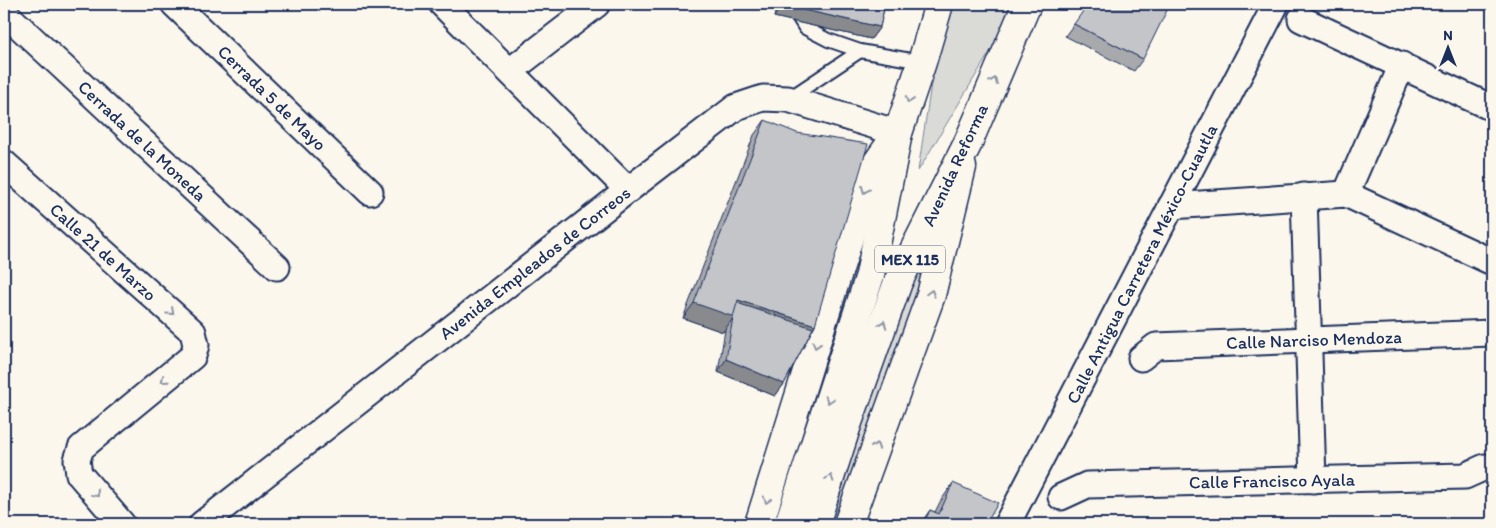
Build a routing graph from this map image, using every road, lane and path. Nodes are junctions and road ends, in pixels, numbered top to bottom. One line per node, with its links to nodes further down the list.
1 (174, 4): 20 (street, Cerrada 5 de Mayo)
2 (442, 4): 13 (street)
3 (597, 4): 13 (street)
4 (798, 4): 10 (lane)
5 (939, 4): 11 (main road, MEX 115)
6 (1027, 4): 17 (main road, Avenida Reforma / MEX 115, one-way to 6)
7 (1276, 4): 23 (street, Calle Antigua Carretera México-Cuautla)
8 (10, 12): 25 (street, Cerrada de la Moneda)
9 (1301, 19): 12 (street)
10 (860, 51): 11 (lane); 14 (lane)
11 (922, 62): 16 (main road, MEX 115, one-way to 16)
12 (1402, 65): 15 (street); 21 (street)
13 (510, 71): 19 (street)
14 (788, 99): 16 (street, Avenida Empleados de Correos); 19 (street, Avenida Empleados de Correos)
15 (1492, 108)
16 (898, 133): 36 (main road, one-way to 36); 37 (main road, MEX 115, one-way to 37)
17 (967, 145): 38 (main road, Avenida Reforma / MEX 115, one-way to 17); 39 (main road, one-way to 17)
18 (4, 163): 33 (street, Calle 21 de Marzo, one-way to 33)
19 (628, 190): 32 (street, Avenida Empleados de Correos)
20 (370, 192)
21 (1346, 194): 22 (street); 24 (street)
22 (1304, 196): 23 (street); 27 (street)
23 (1172, 206): 40 (street, Calle Antigua Carretera México-Cuautla)
24 (1492, 262)
25 (277, 267)
26 (1492, 333): 27 (street, Calle Narciso Mendoza)
27 (1308, 340): 28 (street, Calle Narciso Mendoza); 30 (street)
28 (1141, 358)
29 (1485, 467): 30 (street, Calle Francisco Ayala)
30 (1312, 480): 31 (street, Calle Francisco Ayala)
31 (1061, 497)
32 (234, 500): 34 (street, Avenida Empleados de Correos); 35 (street)
33 (122, 524)
34 (202, 524)
35 (226, 524)
36 (759, 524)
37 (789, 524)
38 (815, 524)
39 (848, 524)
40 (1007, 524)

